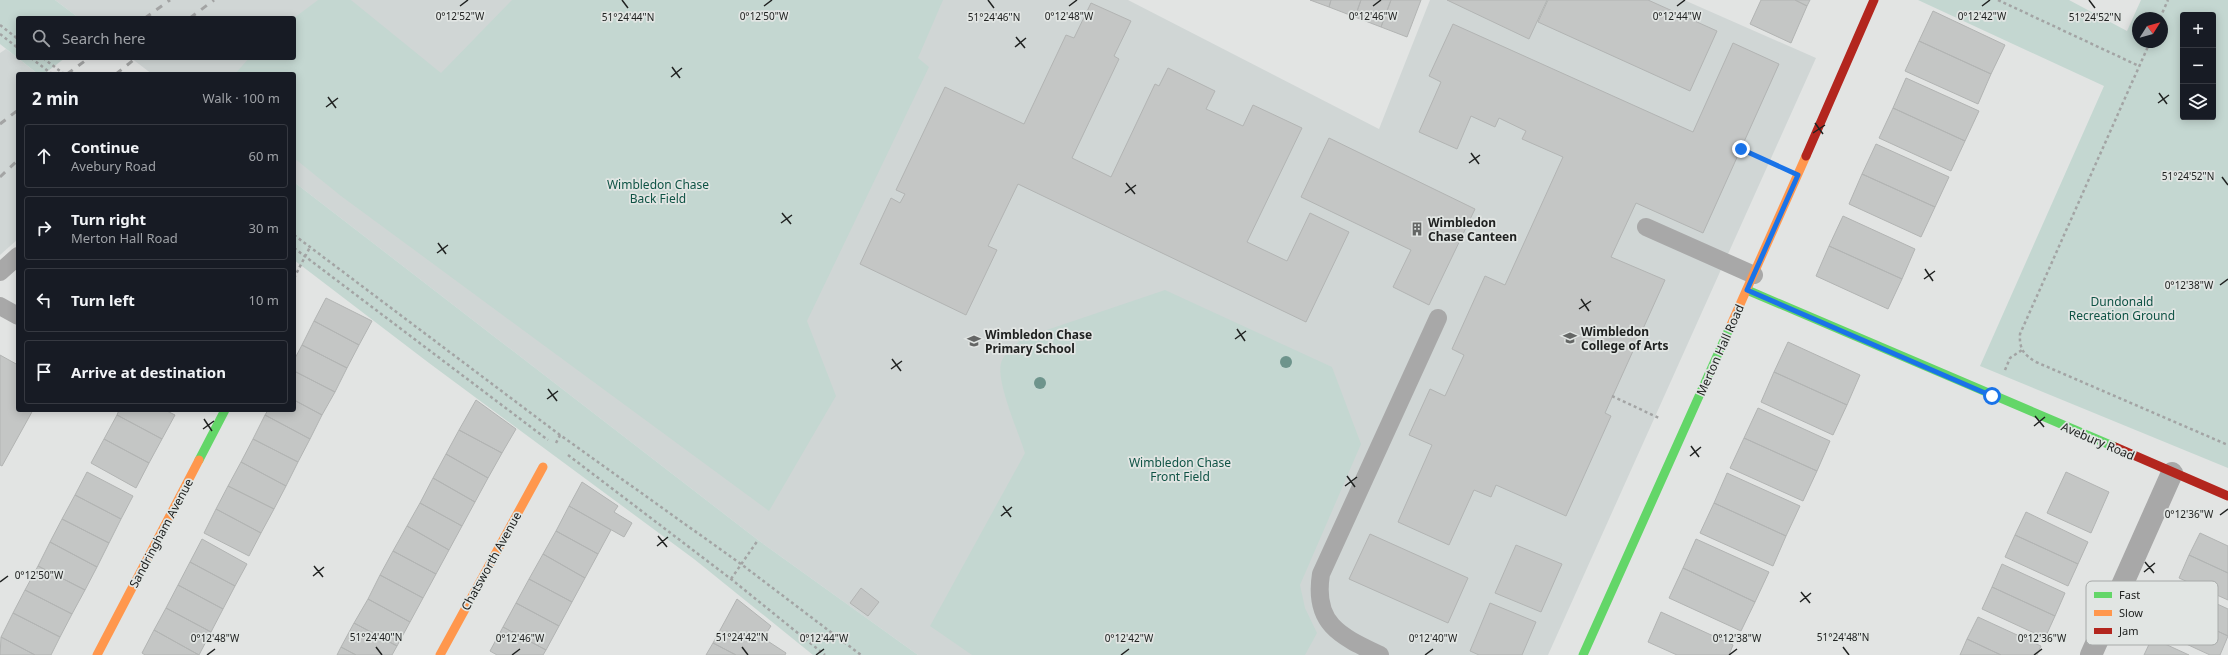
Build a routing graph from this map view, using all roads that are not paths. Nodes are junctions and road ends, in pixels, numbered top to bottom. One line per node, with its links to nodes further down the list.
1 (1874, 0): 5 (street, Merton Hall Road)
2 (1646, 227): 5 (lane)
3 (16, 258): 4 (lane)
4 (0, 272)
5 (1751, 283): 11 (street, Avebury Road); 18 (street, Merton Hall Road)
6 (0, 306): 7 (lane)
7 (16, 315)
8 (1438, 318): 17 (lane)
9 (224, 412): 15 (street, Sandringham Avenue)
10 (543, 467): 16 (street, Chatsworth Avenue)
11 (2172, 473): 12 (street, Avebury Road); 13 (street)
12 (2228, 496)
13 (2124, 581)
14 (2095, 645): 19 (street)
15 (97, 655)
16 (440, 655)
17 (1380, 655)
18 (1583, 655)
19 (2091, 655)

